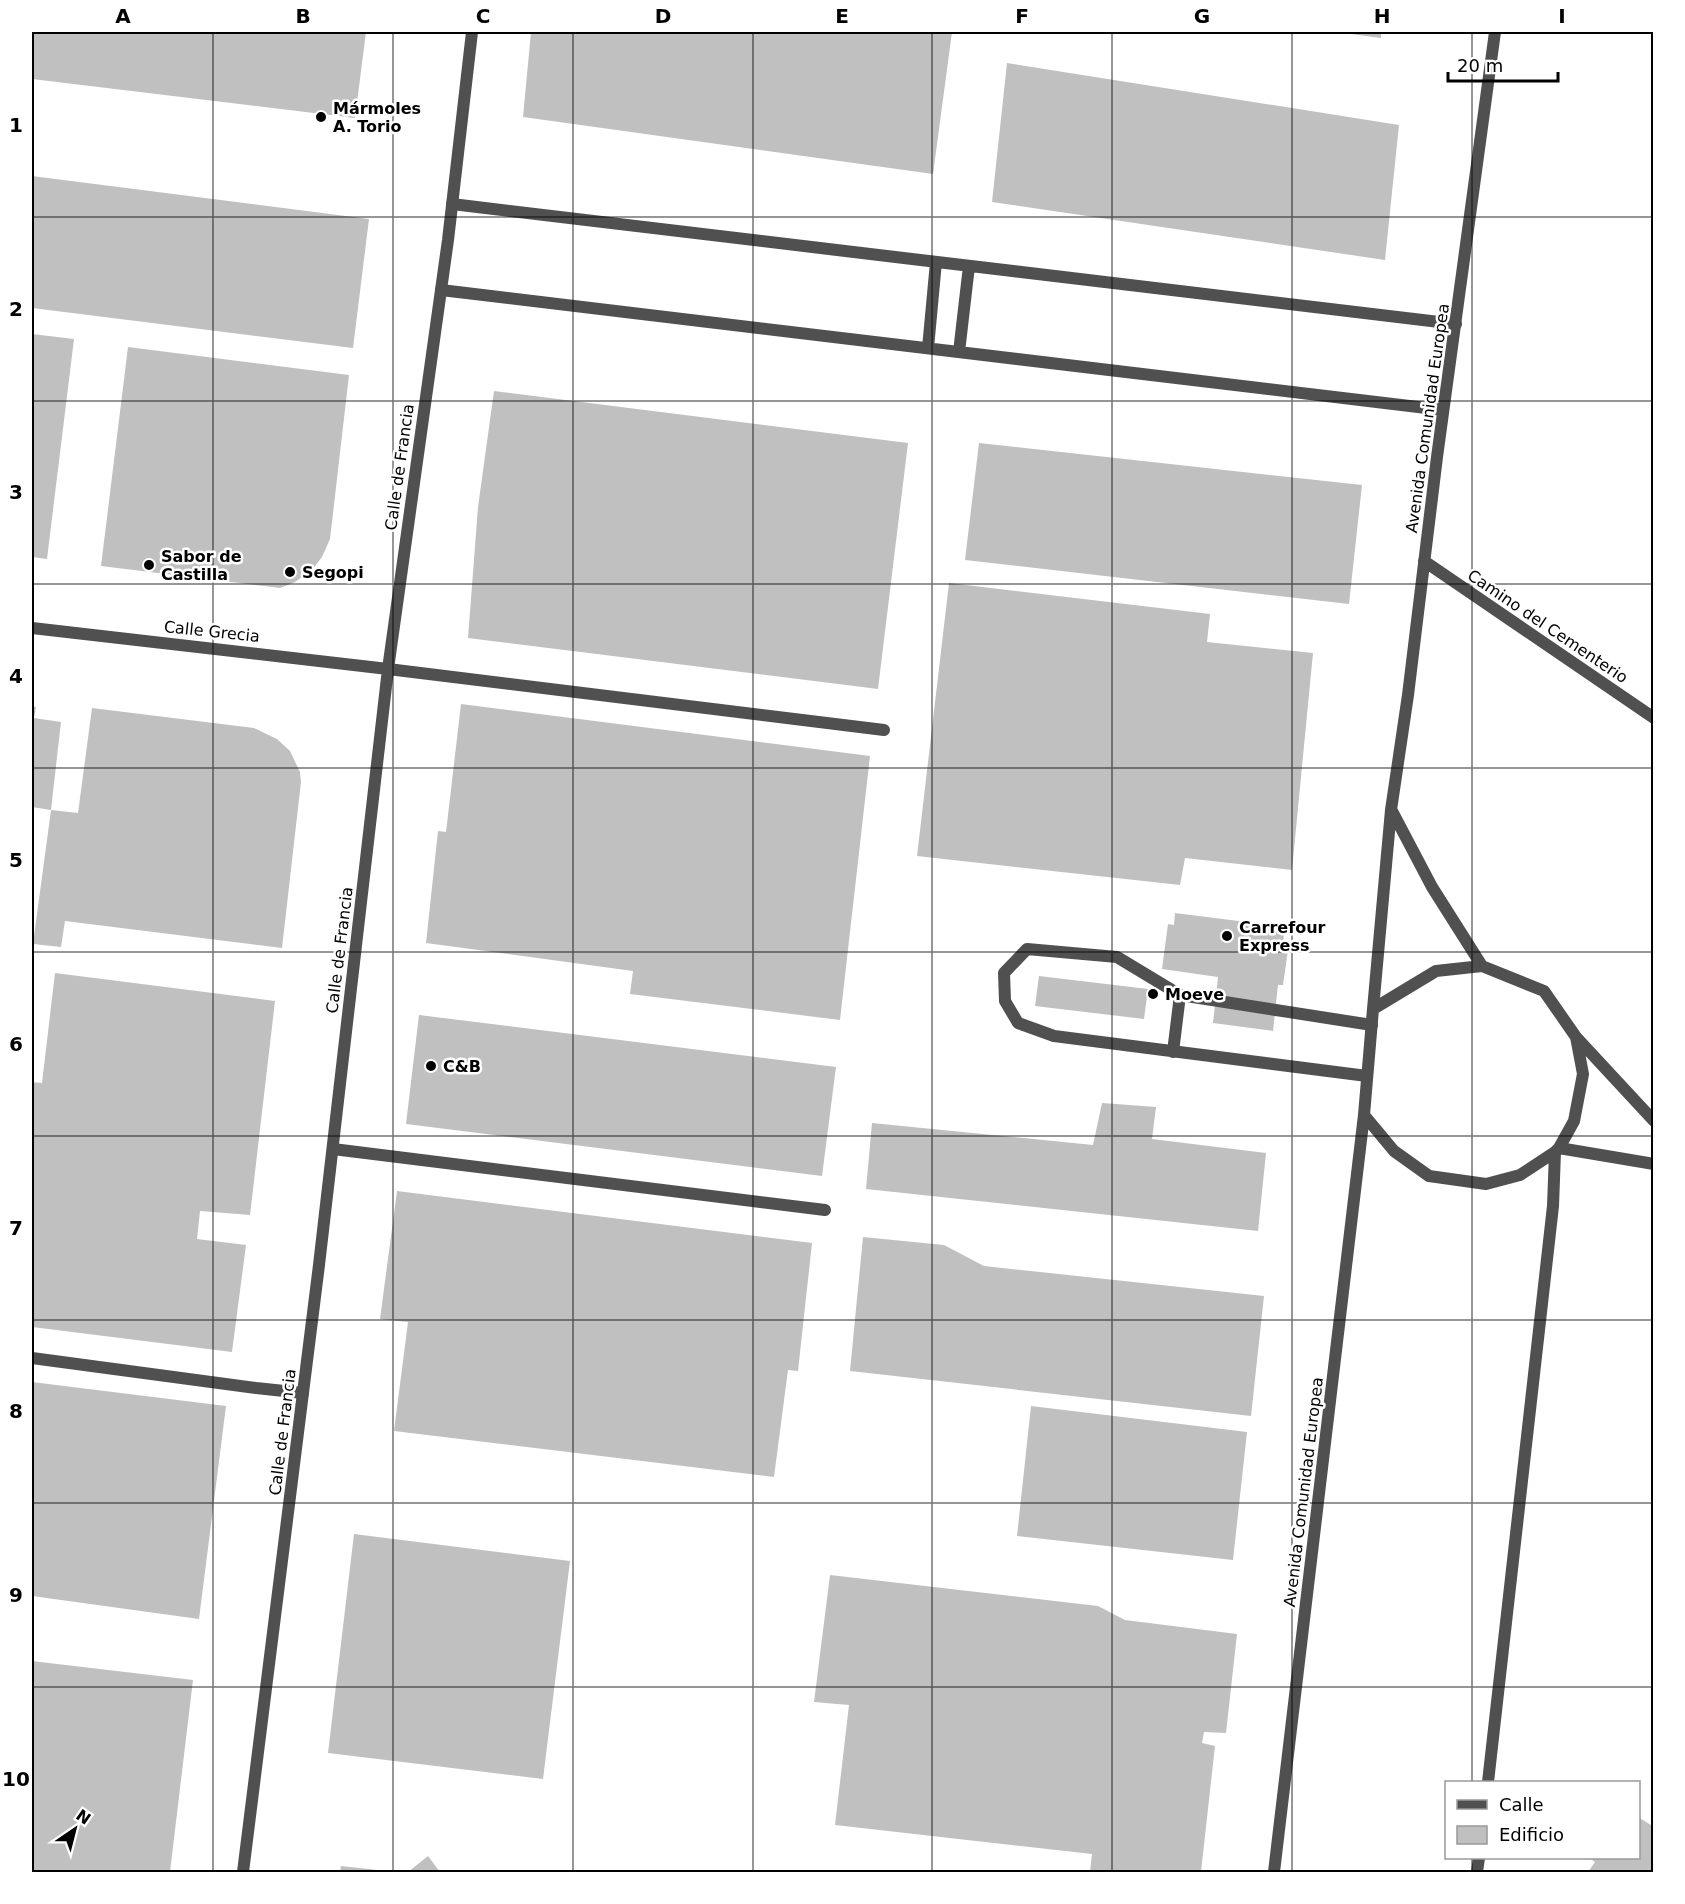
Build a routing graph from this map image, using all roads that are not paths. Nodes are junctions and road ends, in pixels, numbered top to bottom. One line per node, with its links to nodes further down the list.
1 (472, 32): 3 (street, Calle de Francia)
2 (1495, 32): 7 (street, Avenida Comunidad Europea)
3 (452, 204): 4 (street); 6 (street, Calle de Francia)
4 (936, 262): 5 (street); 8 (street)
5 (969, 266): 7 (street); 9 (street)
6 (441, 290): 8 (street); 13 (street, Calle de Francia)
7 (1456, 324): 10 (street, Avenida Comunidad Europea)
8 (928, 348): 9 (street)
9 (959, 352): 10 (street)
10 (1443, 410): 11 (street, Avenida Comunidad Europea)
11 (1424, 561): 14 (street, Camino del Cementerio); 16 (street, Avenida Comunidad Europea)
12 (32, 628): 13 (street, Calle Grecia)
13 (388, 669): 15 (street, Calle Grecia); 26 (street, Calle de Francia)
14 (1653, 718)
15 (884, 730)
16 (1391, 810): 17 (street); 19 (street, Avenida Comunidad Europea)
17 (1482, 966): 19 (street); 21 (street)
18 (1180, 995): 20 (street); 22 (street); 22 (street)
19 (1373, 1009): 20 (street, Avenida Comunidad Europea)
20 (1372, 1025): 23 (street, Avenida Comunidad Europea)
21 (1576, 1037): 25 (street); 27 (street)
22 (1173, 1052): 23 (street)
23 (1367, 1076): 24 (street, Avenida Comunidad Europea)
24 (1364, 1115): 27 (street); 34 (street, Avenida Comunidad Europea)
25 (1653, 1121)
26 (333, 1149): 29 (street); 31 (street, Calle de Francia)
27 (1557, 1150): 28 (street); 32 (street)
28 (1653, 1164)
29 (825, 1210)
30 (32, 1358): 31 (street)
31 (303, 1393): 33 (street, Calle de Francia)
32 (1488, 1781)
33 (243, 1872)
34 (1274, 1872)

